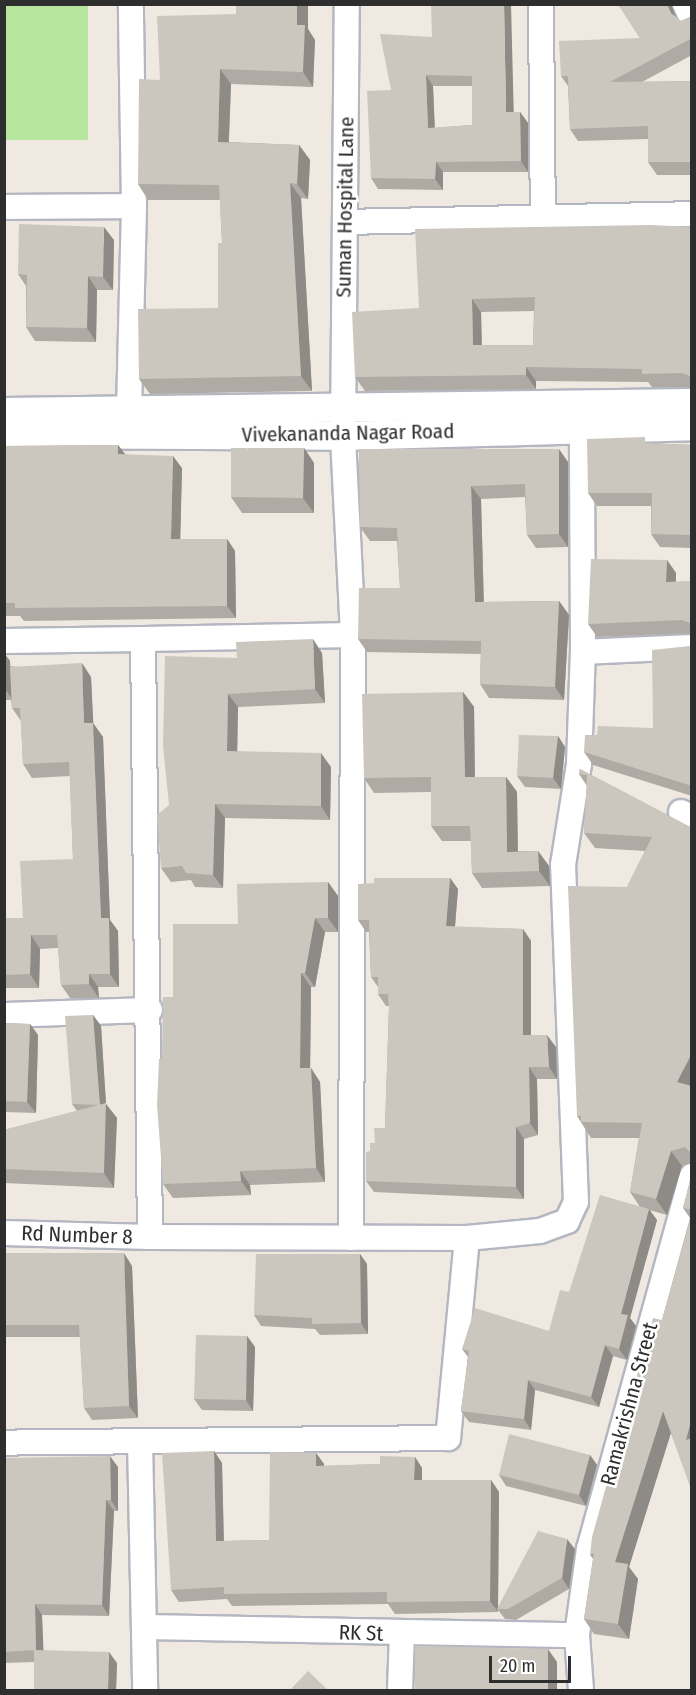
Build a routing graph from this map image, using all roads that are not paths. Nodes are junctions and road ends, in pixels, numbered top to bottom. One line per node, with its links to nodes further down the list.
1 (131, 4): 6 (street)
2 (347, 4): 10 (street, Suman Hospital Lane)
3 (541, 4): 9 (street)
4 (685, 4): 5 (street)
5 (692, 19)
6 (134, 206): 7 (street); 12 (street)
7 (4, 207)
8 (692, 214): 9 (street)
9 (543, 217): 10 (street)
10 (345, 222): 14 (street, Suman Hospital Lane)
11 (692, 403): 14 (street, Vivekananda Nagar Road)
12 (129, 411): 13 (street, Vivekananda Nagar Road); 14 (street, Vivekananda Nagar Road)
13 (4, 412)
14 (343, 423): 16 (street, Vivekananda Nagar Road); 17 (street, Vivekananda Nagar Road); 18 (street, Suman Hospital Lane)
15 (692, 426): 16 (street, Vivekananda Nagar Road)
16 (582, 427): 22 (street, Rd Number 8)
17 (4, 434)
18 (353, 635): 19 (street); 28 (street, Suman Hospital Lane)
19 (143, 639): 20 (street); 23 (street)
20 (4, 642)
21 (692, 647): 22 (street)
22 (584, 652): 29 (street, Rd Number 8)
23 (150, 1010): 24 (street); 27 (street)
24 (4, 1015)
25 (692, 1176): 34 (street, Ramakrishna Street)
26 (4, 1233): 27 (street, Rd Number 8)
27 (150, 1237): 28 (street, Rd Number 8)
28 (351, 1238): 29 (street, Rd Number 8)
29 (467, 1238): 30 (street)
30 (140, 1441): 31 (street); 32 (street)
31 (4, 1443)
32 (145, 1627): 33 (street, RK St); 35 (street)
33 (402, 1634): 34 (street, RK St); 36 (street)
34 (577, 1635): 37 (street, Ramakrishna Street)
35 (145, 1690)
36 (400, 1690)
37 (581, 1690)

